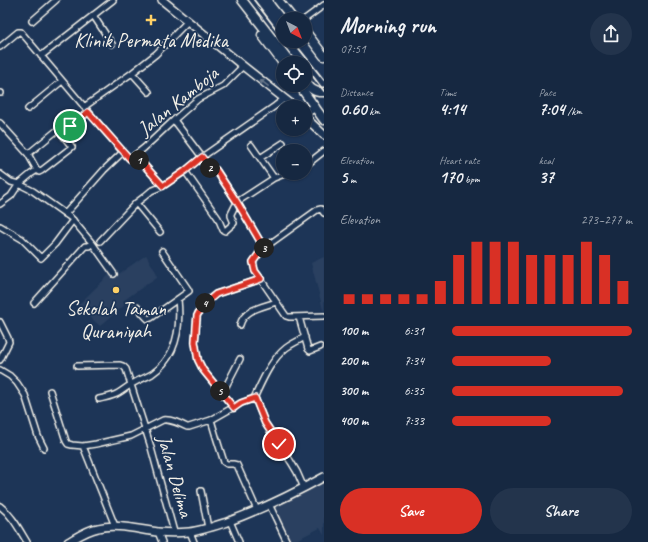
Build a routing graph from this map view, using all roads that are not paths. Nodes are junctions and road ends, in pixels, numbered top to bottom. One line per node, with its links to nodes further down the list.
1 (56, 0): 11 (street)
2 (113, 0): 10 (street)
3 (162, 0): 12 (street)
4 (236, 0): 18 (main road)
5 (242, 0): 19 (main road)
6 (280, 0): 8 (main road)
7 (324, 5): 9 (street)
8 (289, 12)
9 (312, 13)
10 (93, 15): 14 (street); 17 (street)
11 (32, 21)
12 (188, 21): 22 (street); 23 (street)
13 (312, 40): 20 (main road)
14 (112, 44)
15 (312, 44): 21 (main road)
16 (0, 47): 17 (street)
17 (41, 56): 24 (street)
18 (278, 56)
19 (286, 56)
20 (324, 56)
21 (324, 60)
22 (243, 66): 29 (street, one-way to 22); 34 (street, Jalan Kamboja)
23 (132, 73): 26 (street); 32 (street)
24 (62, 81): 31 (street); 32 (street)
25 (312, 89): 28 (main road)
26 (149, 92)
27 (304, 92): 30 (main road)
28 (324, 92)
29 (284, 99): 46 (street)
30 (315, 107): 33 (main road); 35 (main road)
31 (28, 109)
32 (86, 109): 38 (street); 43 (street)
33 (312, 109)
34 (174, 120): 45 (street, Jalan Kamboja); 46 (street)
35 (324, 120)
36 (0, 123): 44 (street)
37 (312, 124): 39 (street)
38 (58, 129): 44 (street); 49 (street)
39 (324, 135)
40 (283, 142): 47 (street)
41 (251, 145): 47 (street)
42 (324, 151): 48 (street)
43 (123, 152): 45 (street, Jalan Kamboja); 59 (street, Jalan Kamboja)
44 (28, 154): 49 (street)
45 (136, 156): 54 (street)
46 (202, 157): 50 (street); 55 (street)
47 (260, 158): 52 (street)
48 (312, 160)
49 (37, 170): 53 (street)
50 (185, 171): 54 (street); 55 (street)
51 (0, 174): 53 (street)
52 (274, 178): 55 (street)
53 (19, 184): 57 (street); 59 (street)
54 (163, 186): 56 (street)
55 (237, 202): 65 (street)
56 (136, 203): 62 (street); 63 (street)
57 (0, 204)
58 (324, 213): 65 (street)
59 (65, 214): 60 (street)
60 (73, 220): 61 (street); 64 (street)
61 (0, 226)
62 (160, 232)
63 (100, 241)
64 (92, 243): 67 (street); 71 (street)
65 (264, 248): 68 (street)
66 (162, 251): 69 (street)
67 (114, 274)
68 (261, 279): 70 (street); 85 (street)
69 (178, 299): 72 (street); 83 (street)
70 (276, 302): 74 (street); 76 (street)
71 (34, 303)
72 (137, 307)
73 (324, 316): 74 (street)
74 (299, 317): 77 (street)
75 (0, 322): 80 (street)
76 (240, 325)
77 (305, 337): 78 (street); 86 (street)
78 (320, 347)
79 (240, 359): 85 (street)
80 (0, 360)
81 (77, 366): 83 (street, Jalan Delima)
82 (0, 370): 92 (street)
83 (131, 384): 87 (street); 90 (street, Jalan Delima)
84 (50, 391): 91 (street)
85 (222, 394): 88 (street)
86 (255, 398): 88 (street, Jalan Delima); 94 (street)
87 (99, 399)
88 (234, 408): 89 (street, Jalan Delima)
89 (211, 420): 90 (street, Jalan Delima); 98 (street)
90 (145, 429): 91 (street, Jalan Delima); 103 (street, Jalan Delima)
91 (83, 446): 100 (street)
92 (44, 448)
93 (324, 478): 94 (street)
94 (304, 488): 96 (street)
95 (201, 491): 101 (street)
96 (269, 504): 98 (street); 110 (street)
97 (0, 506): 105 (street)
98 (257, 510): 99 (street)
99 (230, 521): 101 (street); 109 (street)
100 (115, 526): 102 (street); 106 (street)
101 (208, 528): 104 (street)
102 (158, 532): 103 (street); 107 (street)
103 (174, 532): 104 (street)
104 (190, 532): 108 (street)
105 (27, 542)
106 (68, 542)
107 (162, 542)
108 (194, 542)
109 (239, 542)
110 (288, 542)

